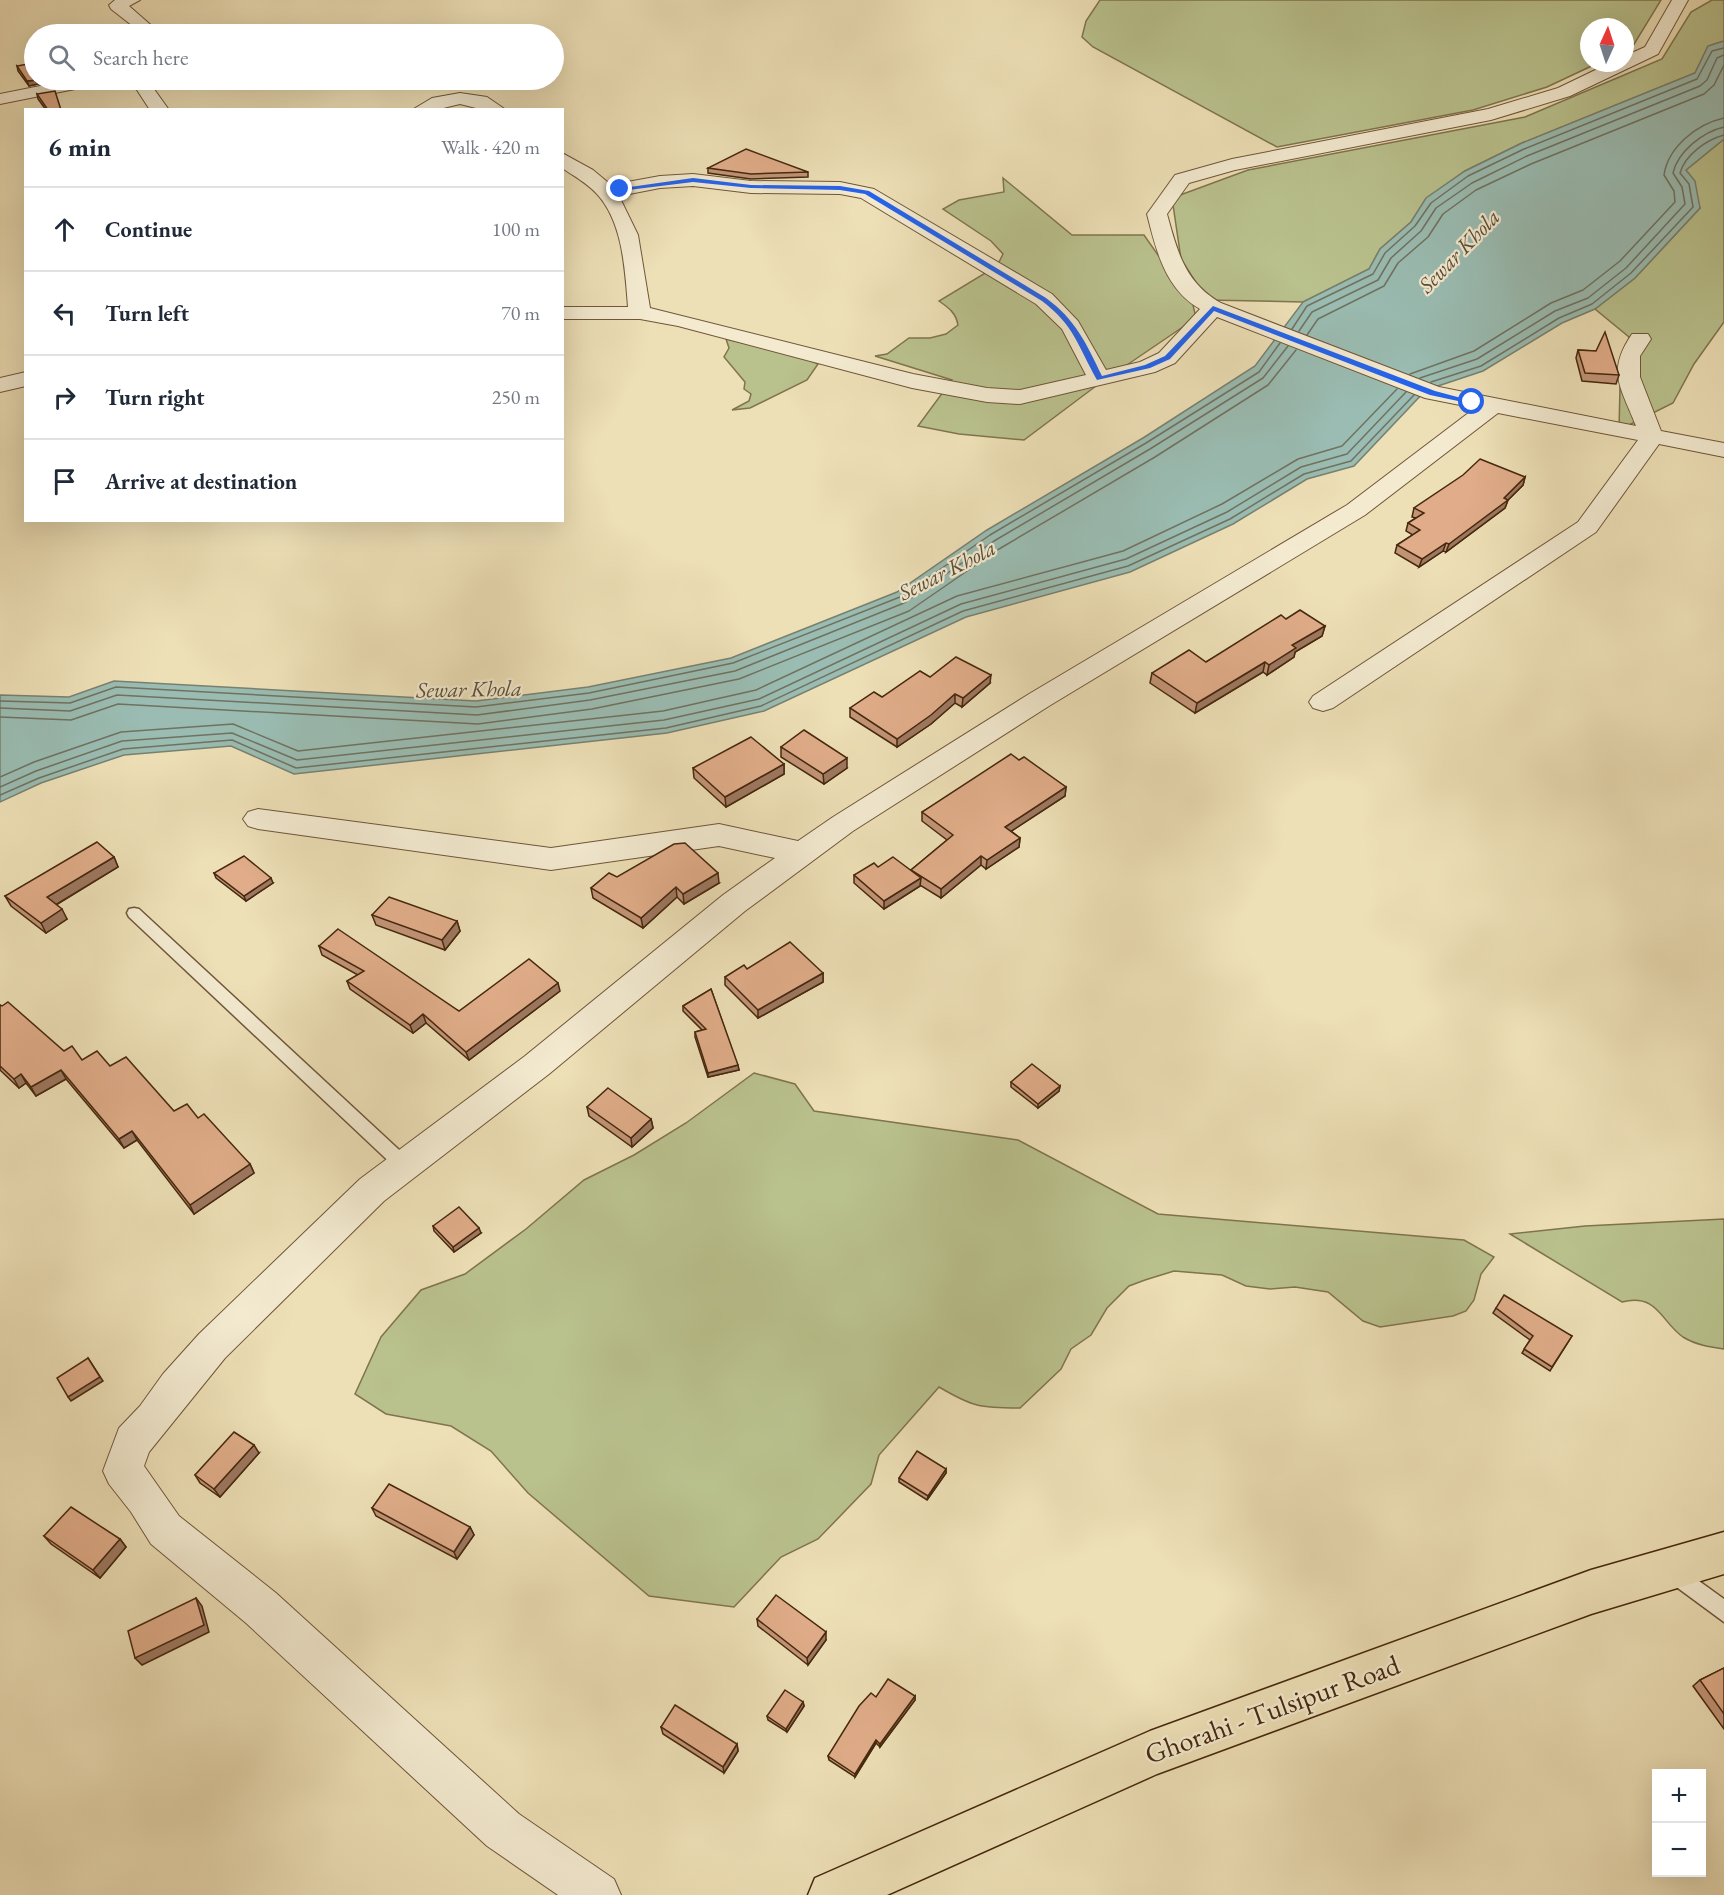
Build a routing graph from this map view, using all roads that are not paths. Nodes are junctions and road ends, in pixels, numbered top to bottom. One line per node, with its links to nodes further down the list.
1 (96, 0): 3 (street)
2 (1680, 0): 5 (street)
3 (124, 3): 4 (street)
4 (144, 24)
5 (1634, 58)
6 (1605, 72): 15 (street)
7 (45, 90): 9 (street)
8 (146, 90): 10 (street)
9 (0, 99)
10 (159, 108)
11 (427, 108): 12 (street)
12 (495, 108)
13 (564, 160): 14 (street)
14 (606, 192): 17 (street); 19 (street)
15 (1213, 308): 19 (street); 22 (street)
16 (564, 313): 17 (street)
17 (640, 313): 19 (street)
18 (1640, 339): 23 (street)
19 (1099, 378)
20 (24, 379): 21 (street)
21 (0, 385)
22 (1492, 406): 23 (street); 27 (street)
23 (1652, 437): 24 (street); 25 (street)
24 (1724, 450)
25 (1323, 702)
26 (258, 819): 27 (street)
27 (803, 853): 29 (street)
28 (134, 913): 29 (lane)
29 (405, 1165): 33 (street)
30 (1724, 1553): 31 (main road, Ghorahi - Tulsipur Road)
31 (1669, 1569): 32 (lane); 34 (main road, Ghorahi - Tulsipur Road)
32 (1724, 1612)
33 (598, 1895)
34 (832, 1895)

